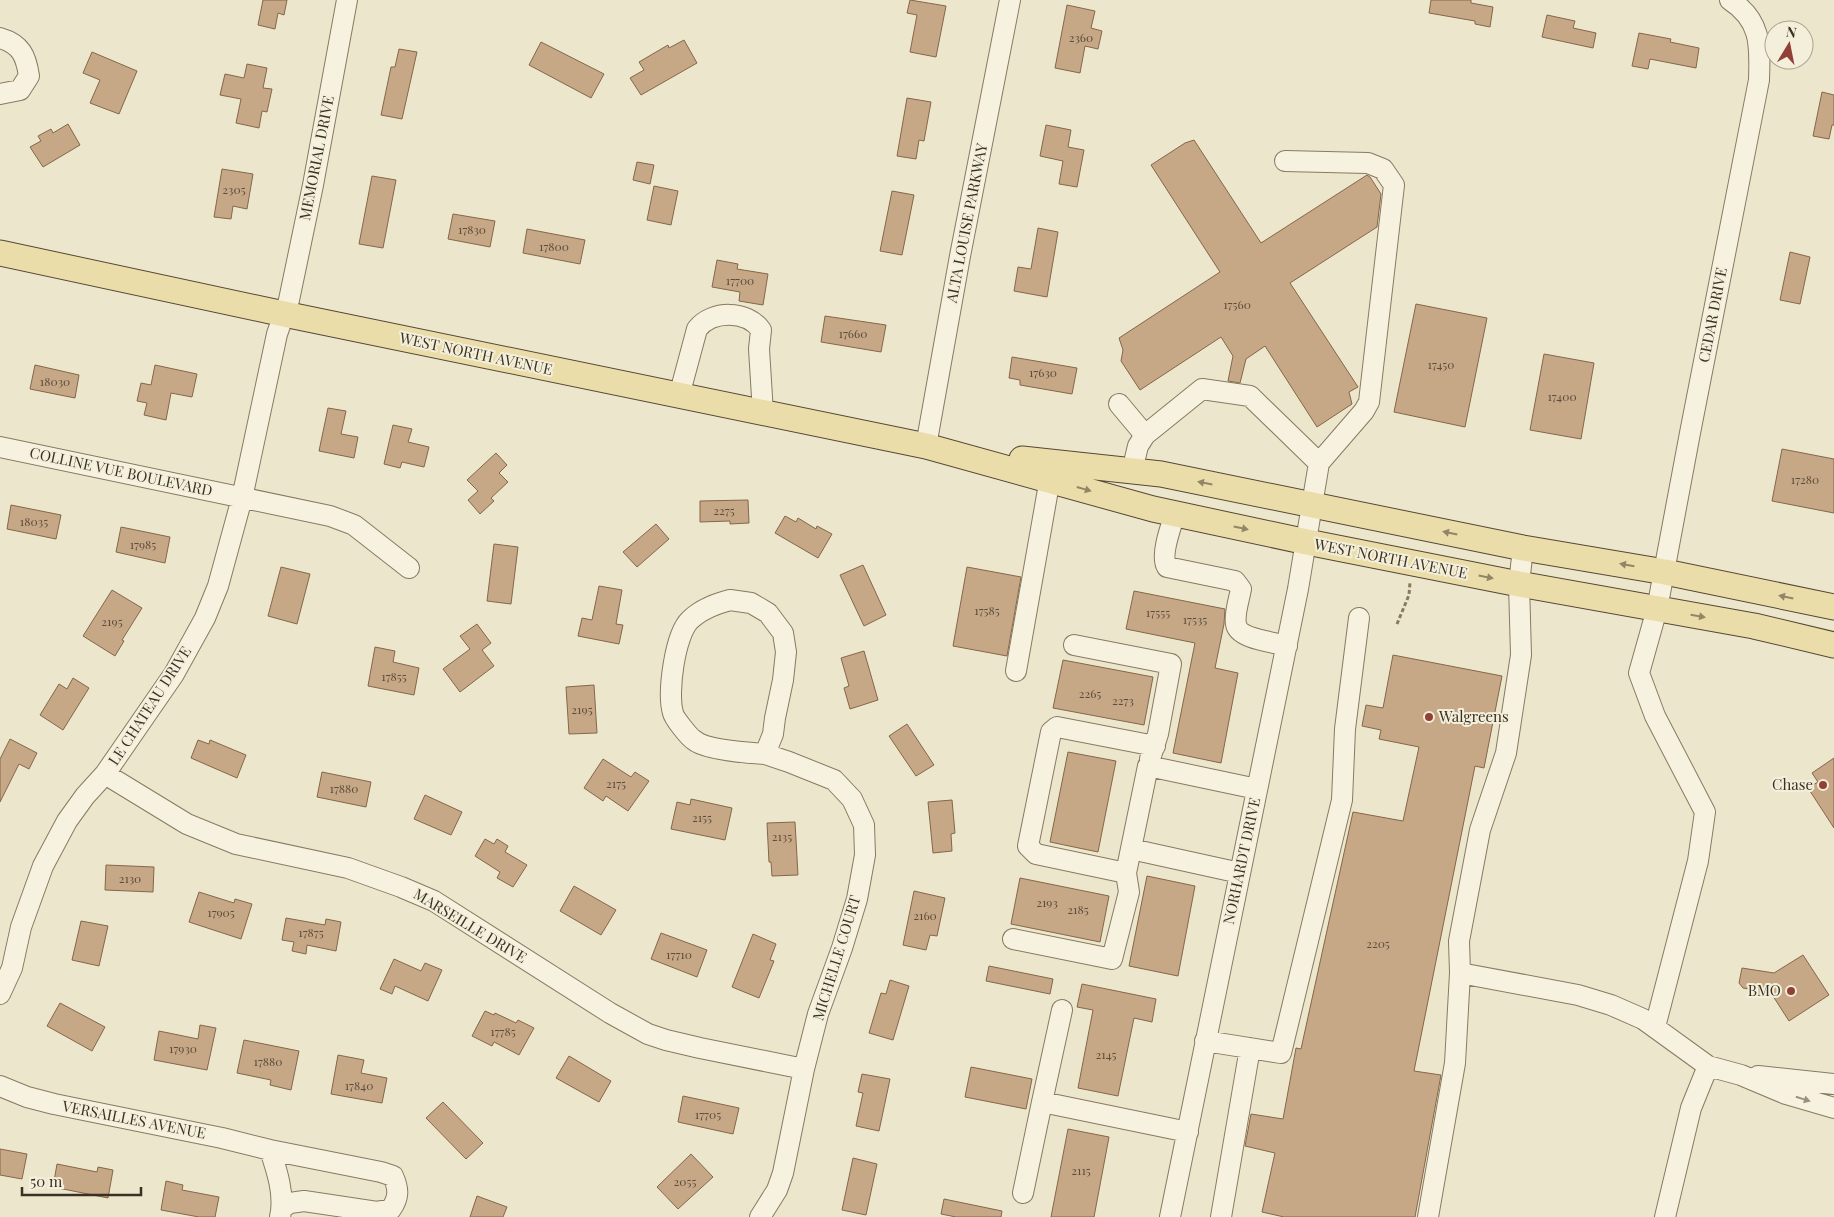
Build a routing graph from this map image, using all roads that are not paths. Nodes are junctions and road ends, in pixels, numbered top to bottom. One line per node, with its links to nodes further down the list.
1 (347, 0): 8 (street, MEMORIAL DRIVE)
2 (1010, 0): 13 (street, ALTA LOUISE PARKWAY)
3 (1730, 0): 24 (street, CEDAR DRIVE)
4 (0, 38): 5 (street)
5 (0, 94)
6 (1285, 161): 15 (street)
7 (0, 252): 8 (main road, WEST NORTH AVENUE)
8 (284, 314): 9 (main road, WEST NORTH AVENUE); 18 (street, LE CHATEAU DRIVE)
9 (679, 396): 11 (main road, WEST NORTH AVENUE); 11 (street)
10 (1119, 404): 12 (street)
11 (763, 413): 13 (main road, WEST NORTH AVENUE)
12 (1145, 436): 15 (street); 17 (street)
13 (926, 446): 16 (main road, WEST NORTH AVENUE)
14 (0, 447): 18 (street, COLLINE VUE BOULEVARD)
15 (1319, 463): 19 (street, NORHARDT DRIVE)
16 (1051, 471): 17 (main road, WEST NORTH AVENUE); 20 (main road, WEST NORTH AVENUE, one-way to 20); 34 (street)
17 (1132, 471): 19 (main road, WEST NORTH AVENUE, one-way to 17)
18 (242, 498): 23 (street, COLLINE VUE BOULEVARD); 38 (street, LE CHATEAU DRIVE)
19 (1313, 505): 21 (street, NORHARDT DRIVE); 22 (main road, WEST NORTH AVENUE, one-way to 19)
20 (1175, 514): 21 (main road, WEST NORTH AVENUE, one-way to 21); 33 (street)
21 (1307, 542): 25 (main road, WEST NORTH AVENUE, one-way to 25); 33 (street, NORHARDT DRIVE)
22 (1523, 548): 24 (main road, WEST NORTH AVENUE, one-way to 22); 25 (street)
23 (409, 568)
24 (1665, 572): 26 (main road, WEST NORTH AVENUE, one-way to 24); 27 (street, CEDAR DRIVE)
25 (1519, 584): 27 (main road, WEST NORTH AVENUE); 44 (street)
26 (1834, 607)
27 (1657, 609): 29 (main road, WEST NORTH AVENUE, one-way to 29); 47 (street, CEDAR DRIVE)
28 (1359, 618): 49 (street)
29 (1754, 626): 30 (main road); 31 (main road, WEST NORTH AVENUE)
30 (1834, 629)
31 (1834, 644)
32 (1074, 645): 35 (street)
33 (1287, 646): 39 (street, NORHARDT DRIVE)
34 (1016, 671)
35 (1155, 746): 37 (street); 41 (street)
36 (765, 754): 36 (street, MICHELLE COURT); 51 (street, MICHELLE COURT)
37 (1148, 766): 39 (street); 40 (street)
38 (105, 774): 45 (street, LE CHATEAU DRIVE); 51 (street, MARSEILLE DRIVE)
39 (1257, 789): 42 (street, NORHARDT DRIVE)
40 (1131, 848): 41 (street); 42 (street)
41 (1126, 873): 43 (street)
42 (1240, 873): 48 (street, NORHARDT DRIVE)
43 (1013, 939)
44 (1460, 973): 47 (street); 64 (street)
45 (0, 994)
46 (1062, 1010): 55 (street)
47 (1655, 1027): 50 (street)
48 (1205, 1041): 49 (street); 57 (street, NORHARDT DRIVE)
49 (1250, 1048): 63 (street)
50 (1708, 1066): 52 (street); 65 (street)
51 (804, 1069): 61 (street, MICHELLE COURT)
52 (1741, 1075): 53 (street); 56 (street, one-way to 56)
53 (1834, 1084)
54 (0, 1086): 58 (street, VERSAILLES AVENUE)
55 (1042, 1102): 57 (street); 59 (street)
56 (1834, 1108)
57 (1188, 1132): 62 (street, NORHARDT DRIVE)
58 (270, 1150): 60 (street); 60 (street, VERSAILLES AVENUE)
59 (1023, 1193)
60 (281, 1213)
61 (760, 1217)
62 (1170, 1217)
63 (1221, 1217)
64 (1428, 1217)
65 (1665, 1217)

